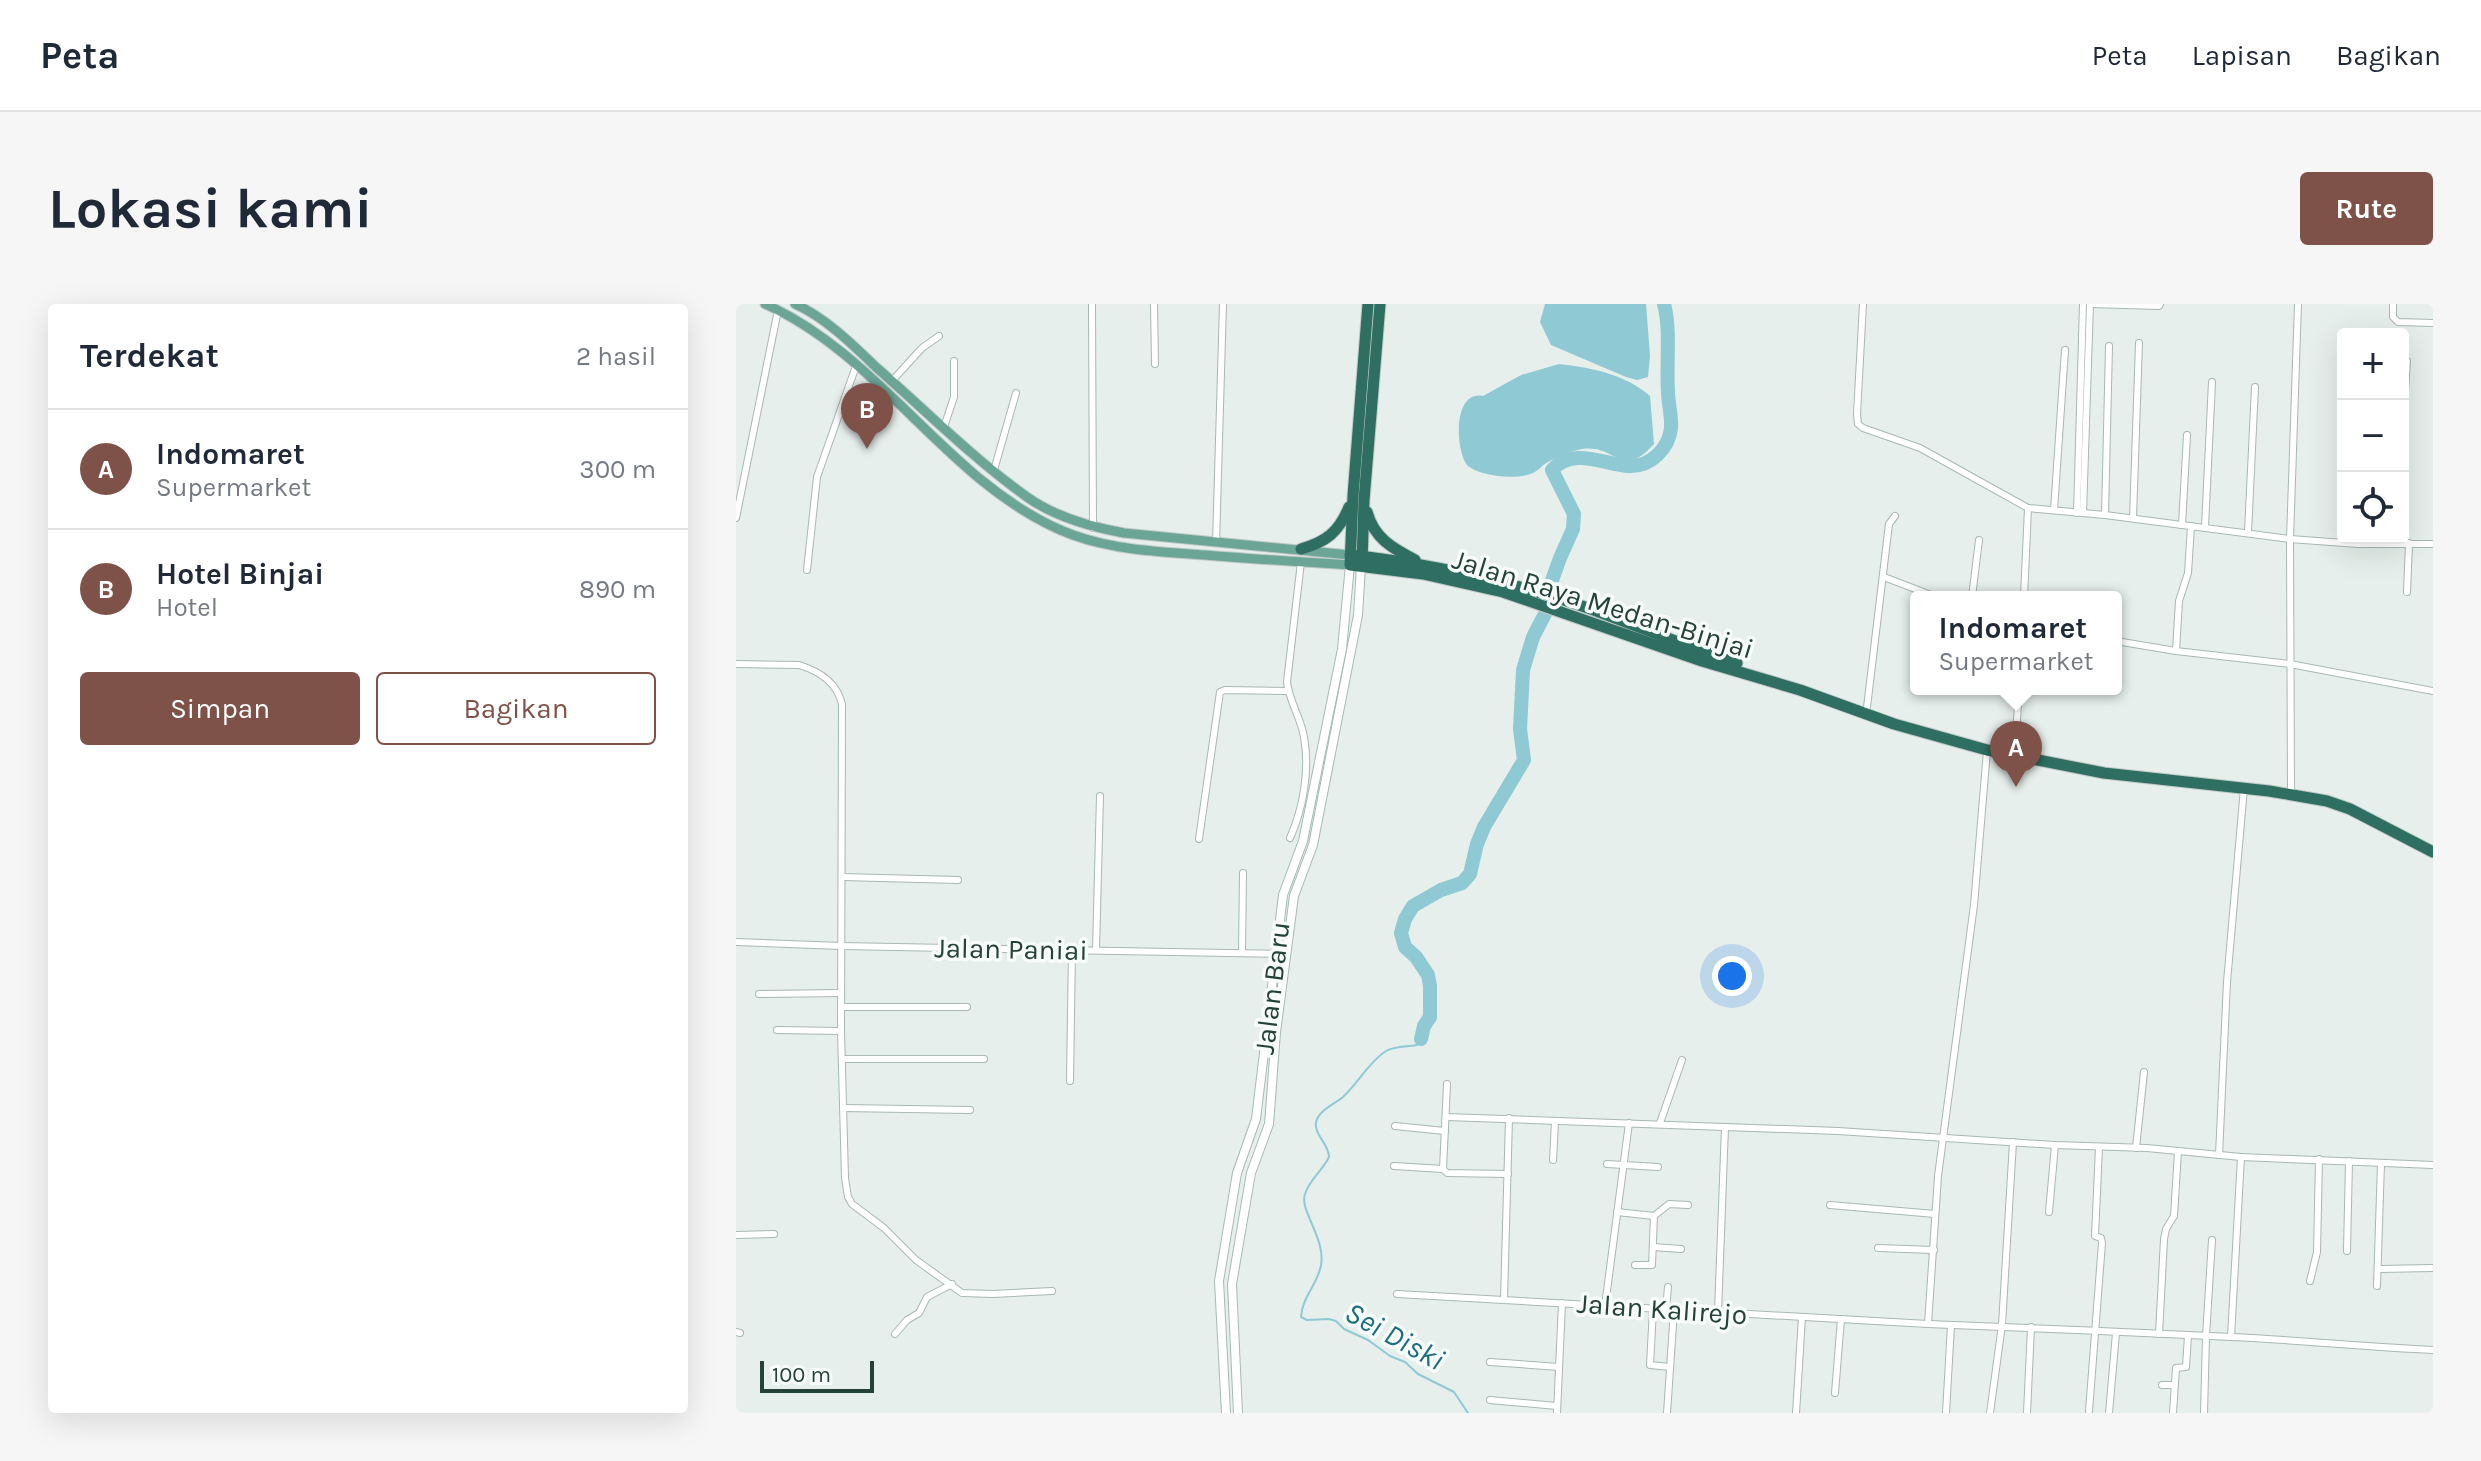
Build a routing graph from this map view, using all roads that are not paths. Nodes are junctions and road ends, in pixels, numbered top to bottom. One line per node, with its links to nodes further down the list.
1 (765, 304): 14 (main road, Jalan Raya Medan-Binjai)
2 (795, 304): 23 (main road, Jalan Raya Medan-Binjai)
3 (1092, 304): 41 (street)
4 (1154, 304): 21 (street)
5 (1223, 304): 46 (street)
6 (1368, 304): 30 (highway)
7 (1380, 304): 30 (highway)
8 (1863, 304): 31 (street)
9 (2083, 304): 33 (street)
10 (2090, 304): 11 (street); 33 (street)
11 (2160, 304)
12 (2298, 304): 43 (street)
13 (2393, 304): 15 (street)
14 (778, 310): 22 (main road, Jalan Raya Medan-Binjai); 36 (street)
15 (2433, 323)
16 (939, 336): 23 (street)
17 (2139, 343): 37 (street)
18 (2109, 346): 34 (street)
19 (2065, 350): 32 (street)
20 (954, 361): 27 (street)
21 (1155, 364)
22 (856, 366): 52 (main road, Jalan Raya Medan-Binjai); 54 (street)
23 (892, 381): 27 (main road, Jalan Raya Medan-Binjai)
24 (2212, 382): 40 (street)
25 (2255, 387): 42 (street)
26 (1016, 393): 29 (street)
27 (944, 427): 29 (main road, Jalan Raya Medan-Binjai)
28 (2187, 435): 38 (street)
29 (994, 470): 41 (main road, Jalan Raya Medan-Binjai)
30 (1358, 498): 50 (highway); 51 (highway); 53 (highway)
31 (2028, 508): 32 (street); 58 (street)
32 (2054, 510): 33 (street)
33 (2080, 513): 34 (street)
34 (2105, 515): 37 (street)
35 (1895, 516): 55 (street)
36 (736, 518)
37 (2133, 518): 38 (street)
38 (2182, 525): 39 (street)
39 (2191, 526): 40 (street); 63 (street)
40 (2205, 527): 42 (street)
41 (1093, 528): 46 (main road, Jalan Raya Medan-Binjai)
42 (2248, 532): 43 (street)
43 (2290, 539): 45 (street); 65 (street)
44 (1979, 540): 57 (street)
45 (2337, 542)
46 (1216, 543): 50 (main road, Jalan Raya Medan-Binjai)
47 (2409, 543): 49 (street)
48 (2409, 544): 59 (street)
49 (2433, 544)
50 (1301, 549): 51 (main road, Jalan Raya Medan-Binjai)
51 (1356, 561): 52 (main road, Jalan Raya Medan-Binjai); 53 (highway, Jalan Raya Medan-Binjai); 60 (highway, Jalan Raya Medan-Binjai); 76 (street, Jalan Baru); 77 (street, Jalan Baru)
52 (1301, 562): 66 (street)
53 (1426, 566): 60 (highway, Jalan Raya Medan-Binjai)
54 (807, 570)
55 (1884, 577): 56 (street); 69 (street)
56 (1920, 591)
57 (1973, 591)
58 (2024, 591)
59 (2407, 592)
60 (1525, 594): 61 (highway, Jalan Raya Medan-Binjai)
61 (1587, 614): 69 (highway, Jalan Raya Medan-Binjai); 70 (highway, Jalan Raya Medan-Binjai)
62 (2122, 642): 63 (street)
63 (2176, 651): 65 (street)
64 (736, 664): 83 (street)
65 (2290, 664): 67 (street); 74 (street)
66 (1288, 691): 76 (street); 79 (street)
67 (2433, 691)
68 (2019, 695): 71 (street)
69 (1867, 707): 71 (highway, Jalan Raya Medan-Binjai)
70 (1987, 750): 72 (highway, Jalan Raya Medan-Binjai); 114 (street)
71 (2015, 750): 72 (highway, Jalan Raya Medan-Binjai)
72 (2030, 756): 73 (highway, Jalan Raya Medan-Binjai); 74 (highway, Jalan Raya Medan-Binjai)
73 (2244, 788): 74 (highway, Jalan Raya Medan-Binjai); 120 (street)
74 (2291, 790): 80 (highway, Jalan Raya Medan-Binjai); 81 (highway, Jalan Raya Medan-Binjai)
75 (1100, 796): 88 (street)
76 (1307, 798): 77 (street); 78 (street); 90 (street, Jalan Baru)
77 (1322, 800): 91 (street, Jalan Baru)
78 (1290, 838)
79 (1199, 839)
80 (2433, 845)
81 (2433, 852)
82 (1243, 873): 89 (street)
83 (842, 877): 84 (street); 86 (street)
84 (958, 880)
85 (736, 942): 86 (street, Jalan Paniai)
86 (841, 946): 87 (street, Jalan Paniai); 92 (street)
87 (1072, 949): 88 (street, Jalan Paniai); 102 (street)
88 (1096, 950): 89 (street, Jalan Paniai)
89 (1242, 952): 90 (street, Jalan Paniai)
90 (1275, 954): 91 (street, Jalan Paniai); 186 (street, Jalan Baru)
91 (1286, 954): 187 (street, Jalan Baru)
92 (841, 993): 93 (street); 94 (street)
93 (759, 994)
94 (841, 1007): 95 (street); 97 (street)
95 (967, 1007)
96 (777, 1030): 97 (street)
97 (841, 1031): 98 (street)
98 (842, 1059): 99 (street); 104 (street)
99 (984, 1059)
100 (1682, 1060): 110 (street)
101 (2144, 1072): 118 (street)
102 (1070, 1081)
103 (1447, 1084): 106 (street)
104 (843, 1108): 105 (street); 151 (street)
105 (970, 1110)
106 (1446, 1117): 107 (street); 113 (street)
107 (1509, 1118): 108 (street); 132 (street)
108 (1555, 1121): 109 (street); 123 (street)
109 (1629, 1123): 110 (street); 127 (street)
110 (1660, 1123): 112 (street)
111 (1395, 1126): 113 (street)
112 (1725, 1127): 114 (street); 161 (street)
113 (1445, 1131): 131 (street)
114 (1944, 1137): 115 (street); 137 (street)
115 (2013, 1142): 116 (street); 166 (street)
116 (2055, 1145): 117 (street); 136 (street)
117 (2099, 1147): 118 (street); 168 (street)
118 (2136, 1148): 119 (street)
119 (2178, 1151): 120 (street); 171 (street)
120 (2219, 1155): 121 (street)
121 (2241, 1157): 122 (street); 174 (street)
122 (2319, 1159): 124 (street); 150 (street)
123 (1553, 1160)
124 (2349, 1161): 125 (street); 146 (street)
125 (2381, 1163): 128 (street); 149 (street)
126 (1607, 1164): 127 (street)
127 (1623, 1165): 130 (street); 135 (street)
128 (2433, 1165)
129 (1394, 1166): 131 (street)
130 (1658, 1167)
131 (1443, 1169): 132 (street)
132 (1508, 1174): 156 (street)
133 (1688, 1205): 138 (street)
134 (1830, 1205): 137 (street)
135 (1617, 1212): 138 (street); 158 (street)
136 (2049, 1212)
137 (1935, 1214): 145 (street)
138 (1654, 1216): 142 (street)
139 (774, 1234): 140 (street)
140 (736, 1235)
141 (2212, 1240): 173 (street)
142 (1653, 1247): 144 (street); 147 (street)
143 (1878, 1248): 145 (street)
144 (1681, 1249)
145 (1934, 1250): 164 (street)
146 (2347, 1251)
147 (1635, 1265)
148 (2433, 1268): 149 (street)
149 (2379, 1269): 152 (street)
150 (2310, 1281)
151 (951, 1283): 154 (street); 170 (street)
152 (2377, 1286)
153 (1668, 1287): 160 (street)
154 (1052, 1291)
155 (1397, 1294): 156 (street, Jalan Kalirejo)
156 (1504, 1299): 157 (street, Jalan Kalirejo)
157 (1562, 1303): 158 (street, Jalan Kalirejo); 178 (street)
158 (1605, 1306): 159 (street, Jalan Kalirejo)
159 (1653, 1309): 160 (street, Jalan Kalirejo); 179 (street)
160 (1670, 1310): 161 (street, Jalan Kalirejo); 179 (street)
161 (1718, 1312): 162 (street, Jalan Kalirejo)
162 (1802, 1317): 163 (street, Jalan Kalirejo); 189 (street)
163 (1841, 1319): 164 (street, Jalan Kalirejo); 182 (street)
164 (1928, 1324): 165 (street, Jalan Kalirejo)
165 (1951, 1325): 166 (street, Jalan Kalirejo); 190 (street)
166 (2002, 1325): 167 (street, Jalan Kalirejo); 191 (street)
167 (2031, 1327): 168 (street, Jalan Kalirejo); 192 (street)
168 (2096, 1332): 169 (street, Jalan Kalirejo); 185 (street)
169 (2116, 1333): 171 (street, Jalan Kalirejo); 193 (street)
170 (895, 1334)
171 (2159, 1334): 172 (street, Jalan Kalirejo)
172 (2188, 1335): 173 (street, Jalan Kalirejo); 181 (street)
173 (2206, 1336): 174 (street, Jalan Kalirejo); 195 (street)
174 (2231, 1337): 176 (street, Jalan Kalirejo)
175 (2433, 1343): 176 (street)
176 (2433, 1350)
177 (1490, 1362): 178 (street)
178 (1559, 1367): 184 (street)
179 (1670, 1367): 188 (street)
180 (2162, 1385): 181 (street)
181 (2174, 1385): 194 (street)
182 (1835, 1393)
183 (1490, 1400): 184 (street)
184 (1557, 1409)
185 (2089, 1411)
186 (1226, 1413)
187 (1238, 1413)
188 (1667, 1413)
189 (1796, 1413)
190 (1946, 1413)
191 (1990, 1413)
192 (2027, 1413)
193 (2109, 1413)
194 (2173, 1413)
195 (2204, 1413)

